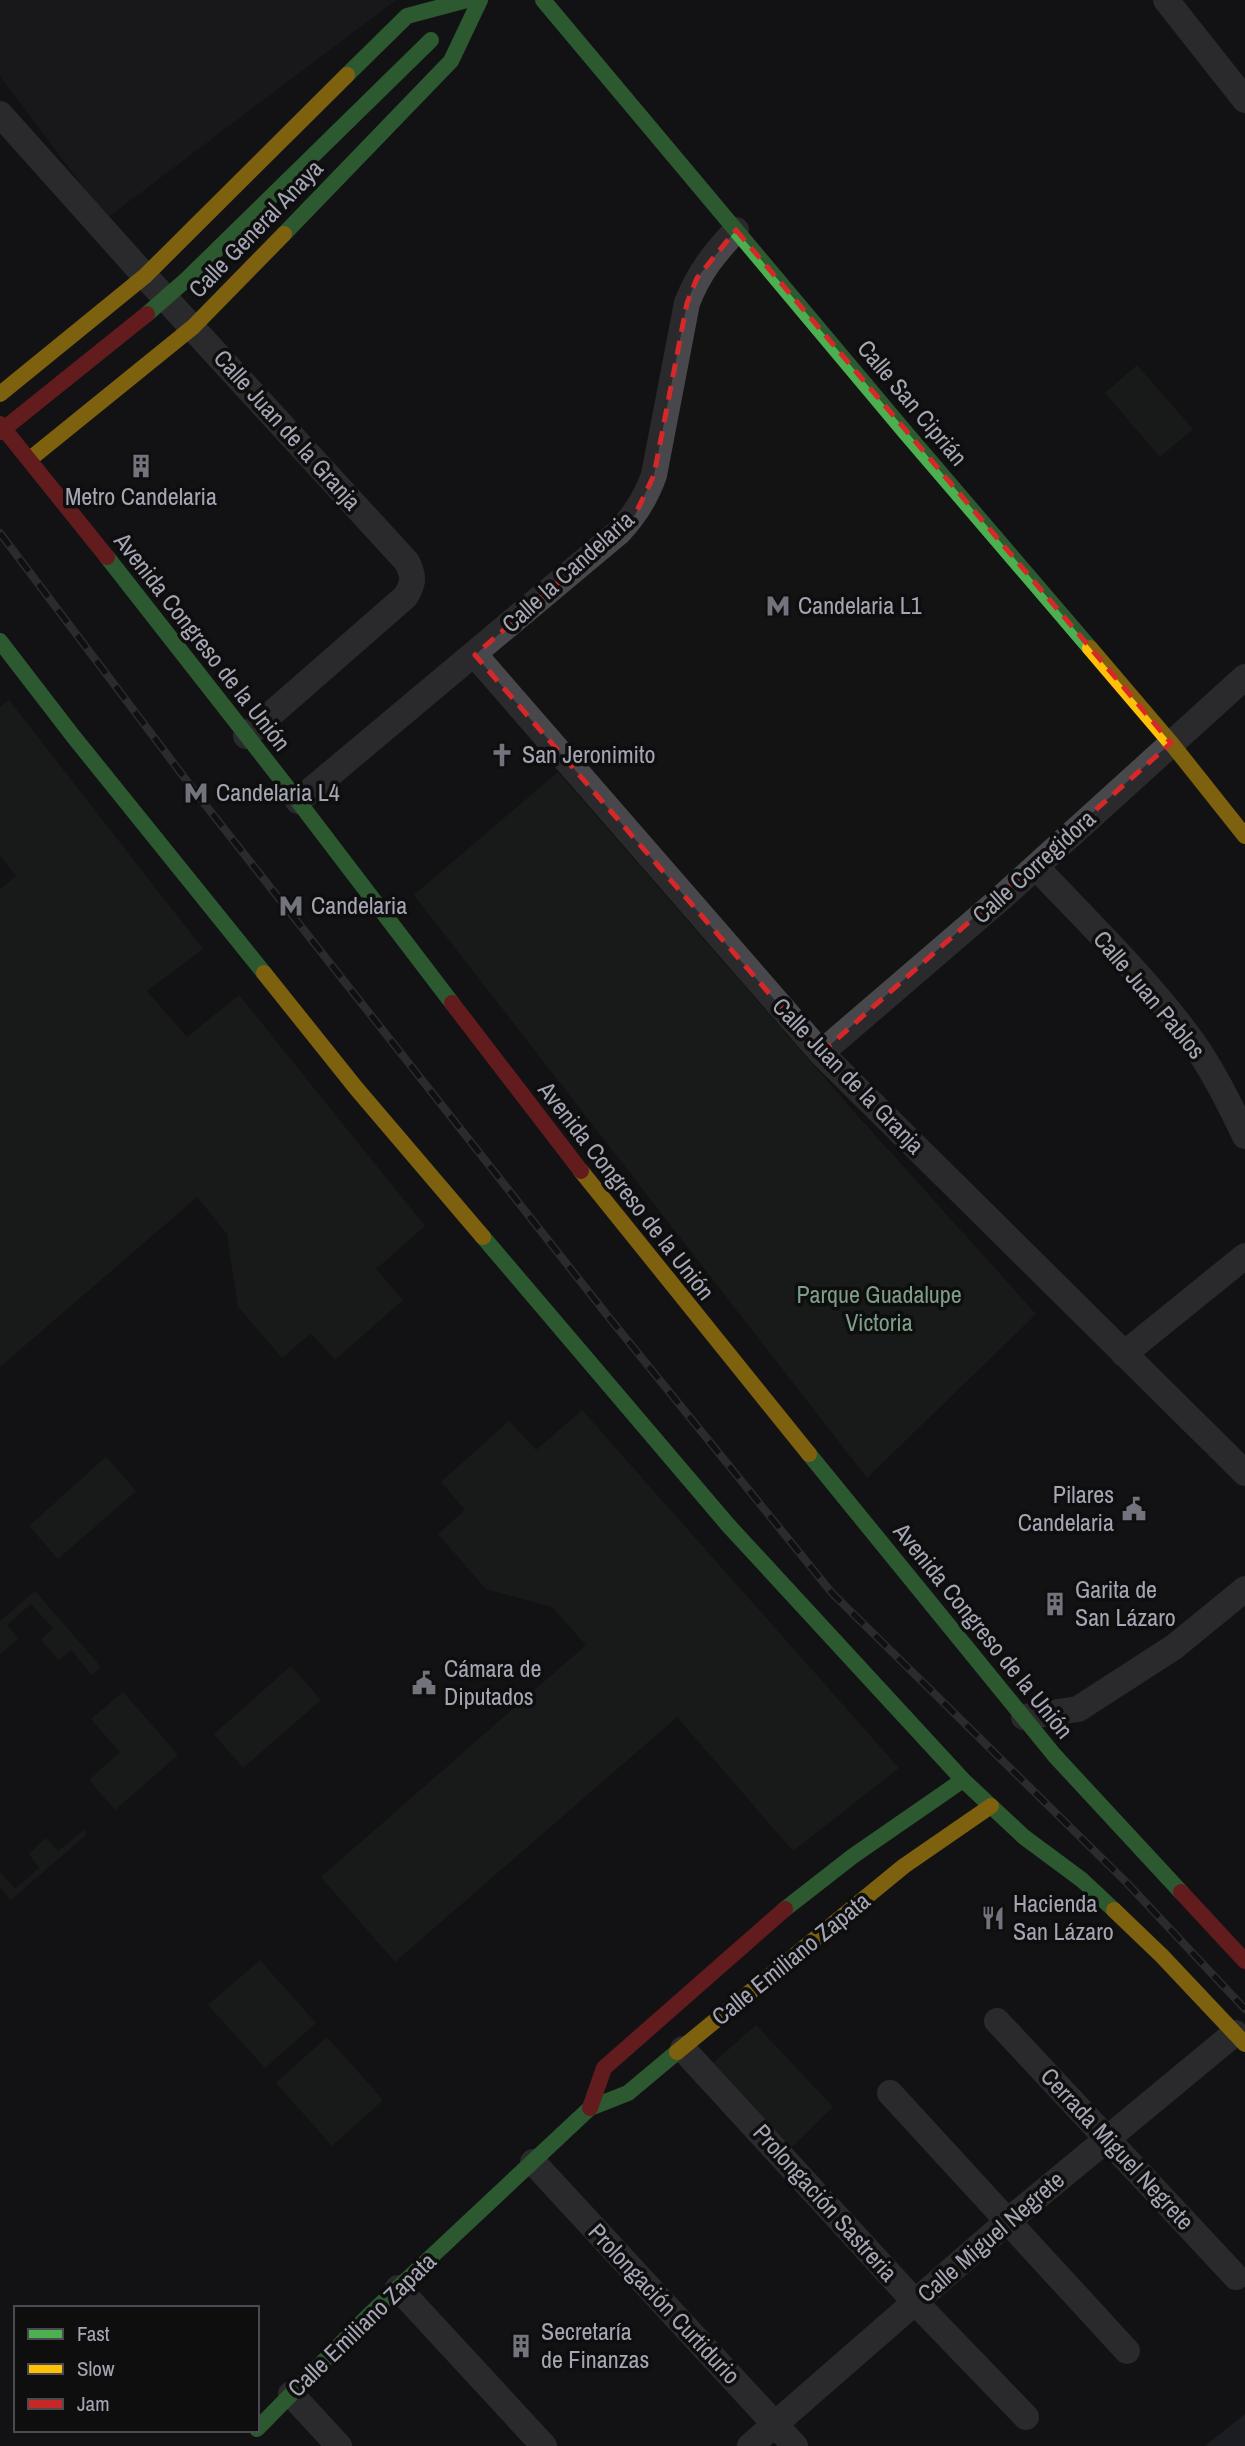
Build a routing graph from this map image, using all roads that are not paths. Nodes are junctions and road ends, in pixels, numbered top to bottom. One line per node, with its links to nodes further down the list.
1 (467, 0): 8 (street, Calle General Anaya)
2 (478, 0): 9 (street, Calle General Anaya); 12 (street, Calle General Anaya, bridge)
3 (543, 0): 7 (street, Calle San Ciprián)
4 (1166, 0): 5 (street)
5 (1245, 100)
6 (0, 114): 8 (street, Calle Juan de la Granja)
7 (736, 230): 15 (street, Calle la Candelaria); 18 (street, Calle San Ciprián)
8 (145, 276): 9 (street, Calle Juan de la Granja); 10 (street, Calle General Anaya)
9 (193, 327): 13 (street, Calle General Anaya); 17 (street, Calle Juan de la Granja)
10 (0, 394)
11 (0, 424): 13 (street, Avenida Congreso de la Unión)
12 (0, 432)
13 (30, 458): 17 (street, Avenida Congreso de la Unión)
14 (0, 641): 29 (street)
15 (475, 655): 19 (street, Calle la Candelaria); 22 (street, Calle Juan de la Granja)
16 (1245, 677): 18 (street, Calle Corregidora)
17 (246, 736): 19 (street, Avenida Congreso de la Unión)
18 (1171, 743): 20 (street, Calle San Ciprián); 21 (street, Calle Corregidora)
19 (298, 801): 28 (street, Avenida Congreso de la Unión)
20 (1245, 836)
21 (1036, 867): 22 (street, Calle Corregidora); 23 (street, Calle Juan Pablos)
22 (821, 1053): 25 (street, Calle Juan de la Granja)
23 (1245, 1136)
24 (1245, 1256): 25 (street)
25 (1124, 1354): 26 (street, Calle Juan de la Granja)
26 (1245, 1473)
27 (1245, 1589): 28 (street)
28 (1024, 1717): 31 (street, Avenida Congreso de la Unión)
29 (962, 1780): 30 (street); 36 (street, Calle Emiliano Zapata)
30 (991, 1806): 33 (street); 34 (street, Calle Emiliano Zapata)
31 (1245, 1961)
32 (997, 2021): 37 (street, Cerrada Miguel Negrete)
33 (1240, 2039): 37 (street, Calle Miguel Negrete)
34 (683, 2049): 36 (street, Calle Emiliano Zapata); 42 (street, Prolongación Sastreria)
35 (890, 2093): 39 (street)
36 (590, 2108): 38 (street, Calle Emiliano Zapata)
37 (1107, 2137): 39 (street, Calle Miguel Negrete); 40 (street, Cerrada Miguel Negrete)
38 (533, 2162): 41 (street, Calle Emiliano Zapata); 46 (street, Prolongación Curtidurio)
39 (1009, 2221): 42 (street, Calle Miguel Negrete); 43 (street)
40 (1236, 2277)
41 (398, 2288): 44 (street, Calle Emiliano Zapata); 49 (street)
42 (916, 2303): 45 (street, Prolongación Sastreria); 46 (street, Calle Miguel Negrete)
43 (1127, 2351)
44 (290, 2394): 47 (street, Calle Emiliano Zapata); 48 (street)
45 (1026, 2417)
46 (776, 2425): 50 (street, Calle Miguel Negrete); 51 (street, Prolongación Curtidurio)
47 (259, 2427)
48 (339, 2446)
49 (544, 2446)
50 (750, 2446)
51 (795, 2446)

